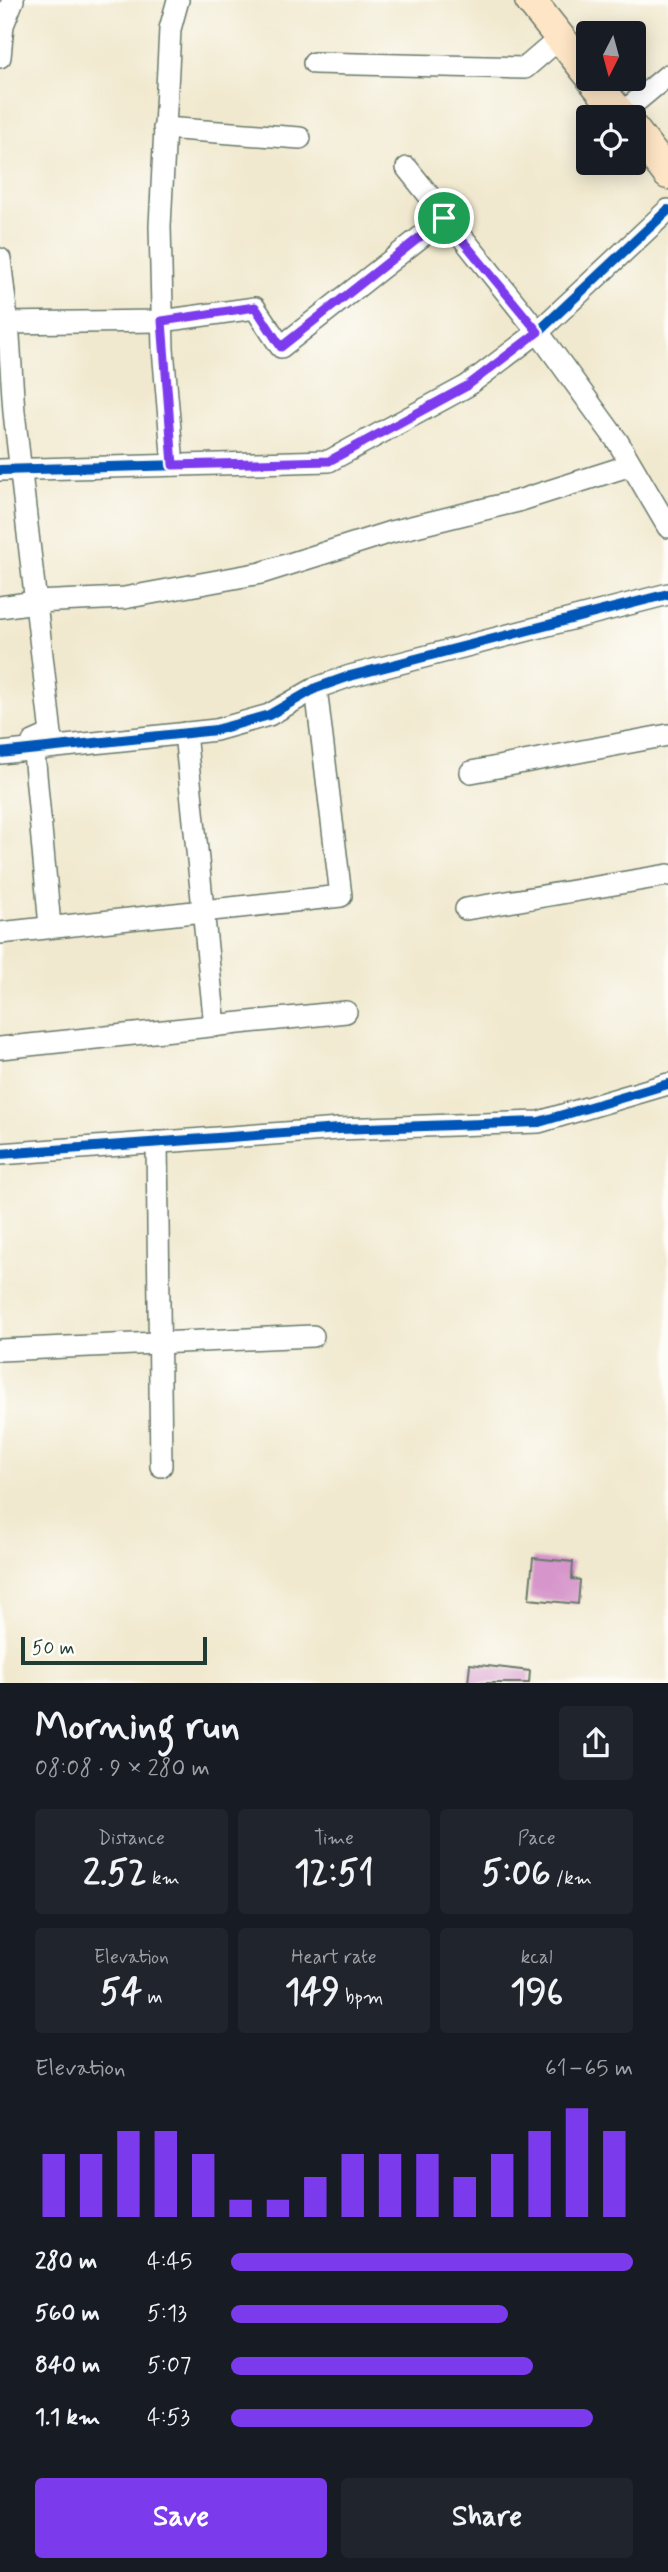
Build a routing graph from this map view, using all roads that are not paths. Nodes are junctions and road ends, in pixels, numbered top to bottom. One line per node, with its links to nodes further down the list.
1 (13, 0): 4 (street)
2 (178, 0): 13 (street)
3 (530, 0): 5 (main road)
4 (1, 24): 6 (street)
5 (560, 38): 7 (main road); 8 (street)
6 (0, 57)
7 (576, 58)
8 (314, 63)
9 (668, 75): 12 (street)
10 (602, 91): 11 (main road)
11 (613, 105)
12 (641, 105)
13 (164, 128): 14 (street); 21 (street)
14 (300, 138)
15 (646, 146): 17 (main road)
16 (407, 169): 19 (street)
17 (668, 174)
18 (668, 209): 23 (street)
19 (444, 218): 21 (street); 23 (street)
20 (0, 259): 22 (street)
21 (162, 321): 22 (street); 24 (street)
22 (4, 323): 26 (street)
23 (538, 332): 24 (street); 25 (street)
24 (173, 465): 26 (street)
25 (631, 465): 27 (street); 29 (street)
26 (10, 470): 29 (street)
27 (668, 527)
28 (668, 594): 31 (street)
29 (36, 602): 30 (street); 34 (street)
30 (0, 607)
31 (316, 688): 32 (street); 39 (street)
32 (185, 733): 34 (street); 39 (street)
33 (668, 735): 36 (street)
34 (33, 749): 35 (street); 40 (street)
35 (0, 753)
36 (471, 772)
37 (668, 875): 38 (street)
38 (466, 909)
39 (203, 910): 40 (street); 43 (street)
40 (50, 926): 41 (street)
41 (0, 933)
42 (346, 1012): 43 (street)
43 (215, 1026): 44 (street)
44 (0, 1048)
45 (668, 1084): 46 (street)
46 (157, 1142): 47 (street); 49 (street)
47 (0, 1154)
48 (313, 1336): 49 (street)
49 (159, 1343): 50 (street); 51 (street)
50 (0, 1350)
51 (161, 1466)

